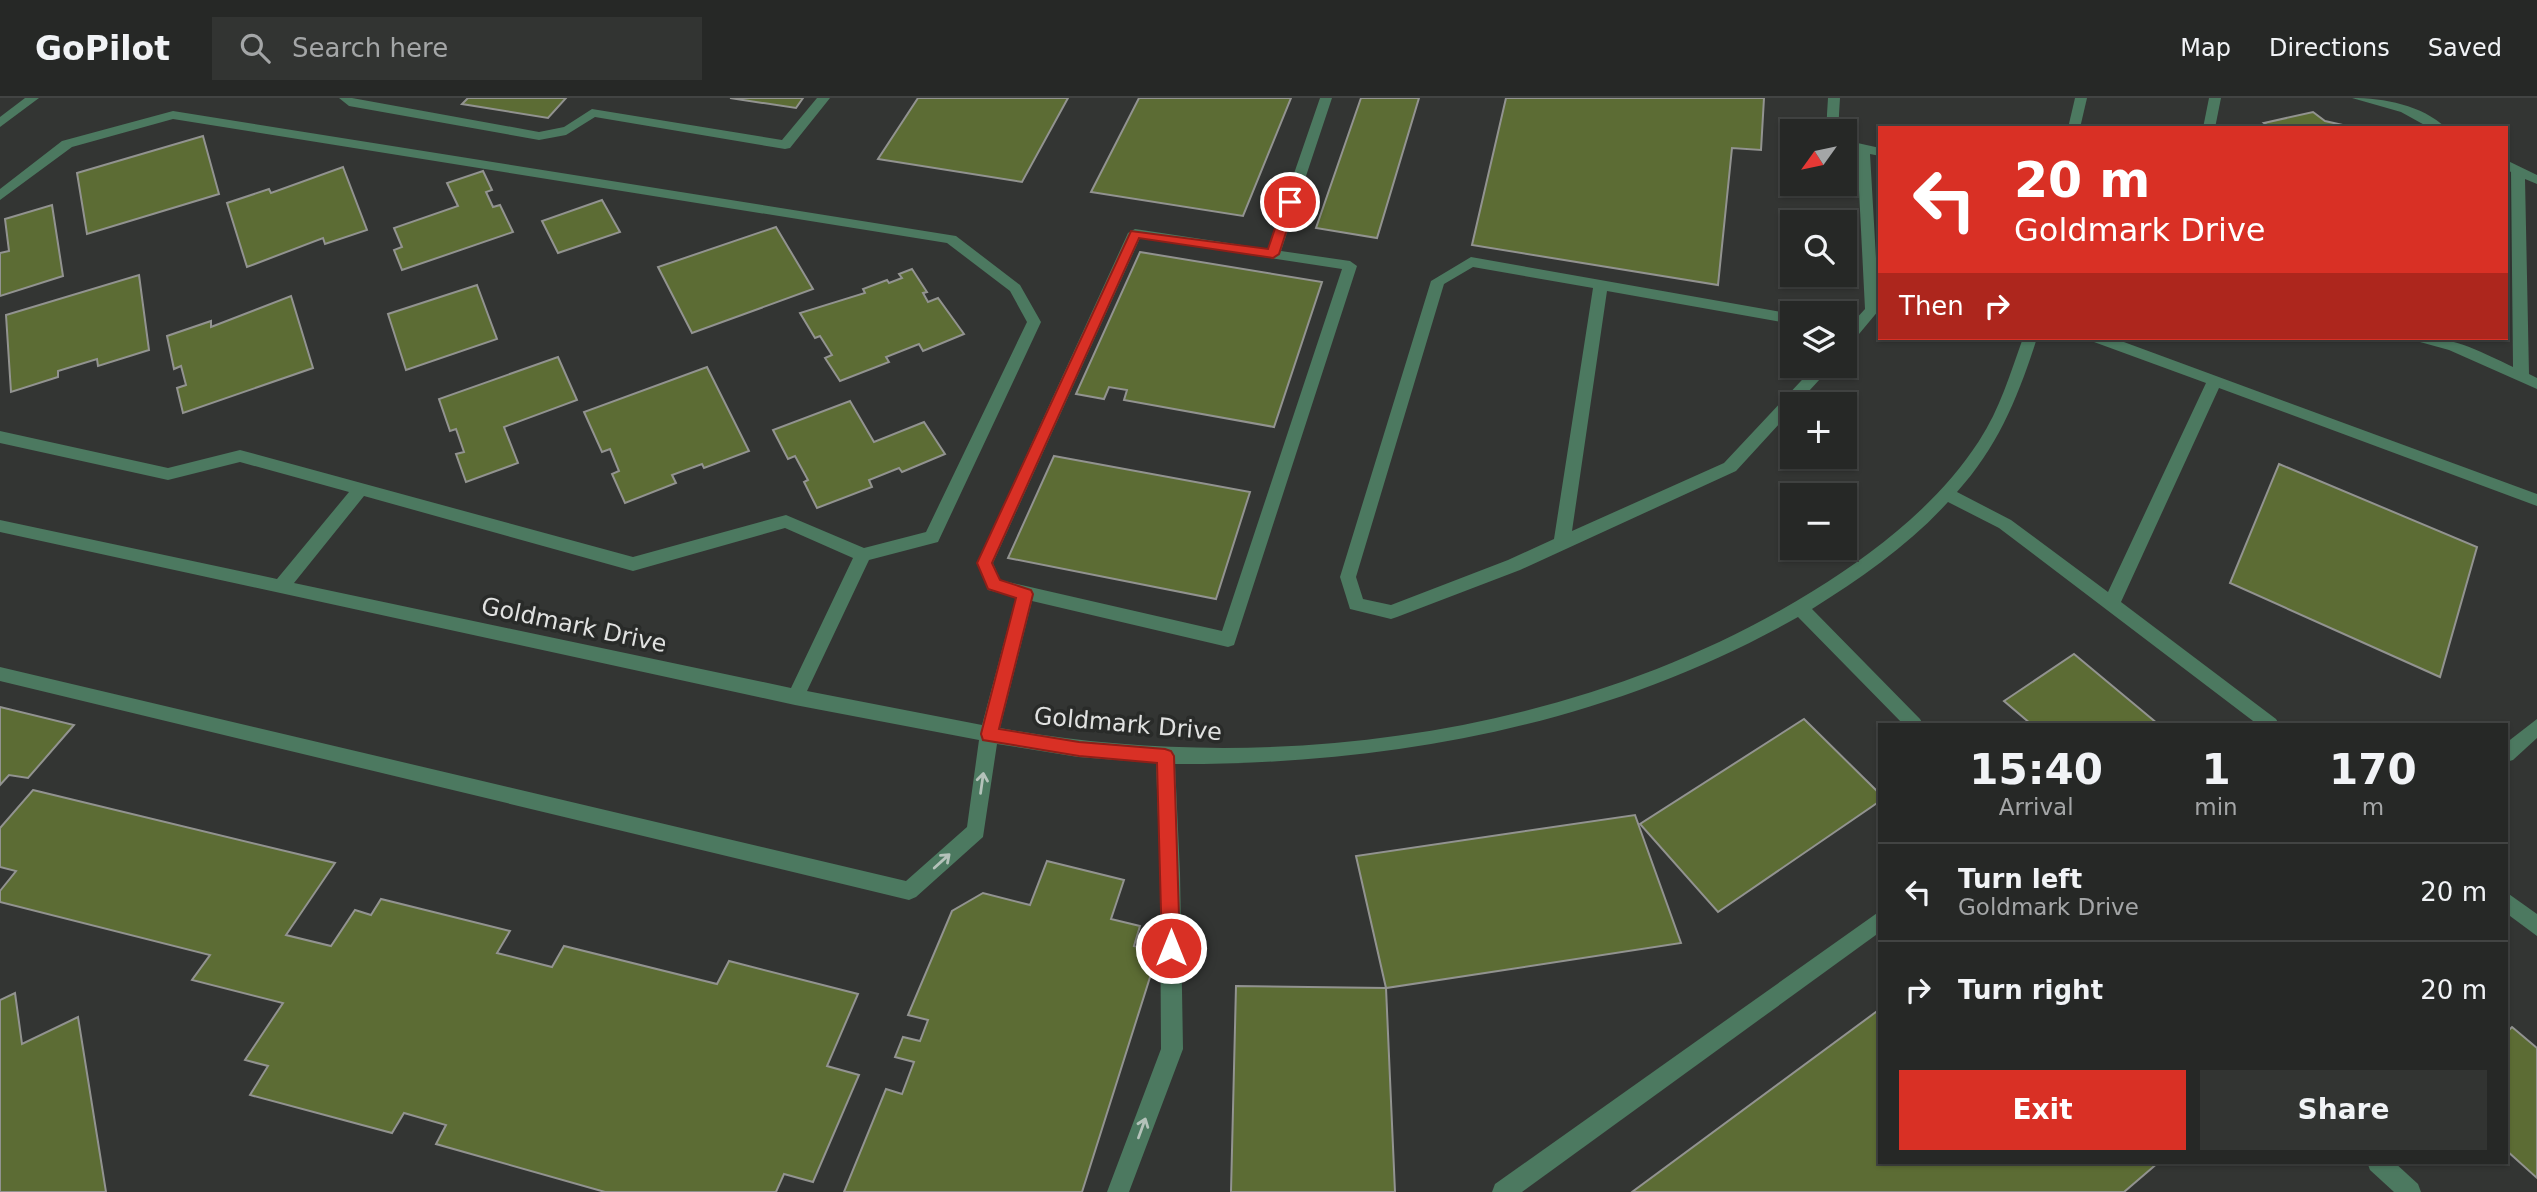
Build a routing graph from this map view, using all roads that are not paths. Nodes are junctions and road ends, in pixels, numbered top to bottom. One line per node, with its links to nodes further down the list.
1 (33, 98): 10 (street)
2 (345, 98): 3 (street)
3 (824, 98)
4 (1326, 98): 20 (street)
5 (1834, 98): 9 (street)
6 (2081, 98): 11 (street)
7 (2215, 98): 12 (street)
8 (2358, 98): 13 (street)
9 (1833, 119)
10 (0, 123)
11 (2074, 126)
12 (2209, 126)
13 (2436, 126)
14 (1857, 147): 15 (street)
15 (1863, 148): 16 (street); 23 (street)
16 (1878, 152)
17 (2512, 167): 18 (street); 27 (street)
18 (2537, 180)
19 (0, 196): 37 (street)
20 (1273, 254): 39 (street); 39 (street)
21 (1601, 285): 22 (street); 36 (street); 36 (street)
22 (1780, 317)
23 (1857, 323)
24 (2029, 340): 33 (street, Goldmark Drive)
25 (2105, 340): 29 (street)
26 (2432, 340): 27 (street)
27 (2521, 376): 30 (street)
28 (1813, 378): 36 (street)
29 (2215, 380): 34 (street); 40 (street)
30 (2537, 384)
31 (0, 437): 32 (street)
32 (361, 489): 37 (street); 38 (street)
33 (1946, 493): 40 (street); 41 (street, Goldmark Drive)
34 (2537, 500)
35 (0, 526): 38 (street, Goldmark Drive)
36 (1562, 544)
37 (863, 555): 43 (street)
38 (281, 587): 43 (street, Goldmark Drive)
39 (1025, 594): 47 (street)
40 (2111, 604): 45 (street)
41 (1800, 608): 44 (street); 49 (street, Goldmark Drive)
42 (0, 674): 47 (street, one-way to 47)
43 (794, 697): 47 (street, Goldmark Drive)
44 (1913, 723)
45 (2269, 723)
46 (2537, 727): 48 (street)
47 (989, 734): 49 (street, Goldmark Drive)
48 (2508, 752)
49 (1165, 756): 54 (street, one-way to 49)
50 (2508, 903): 52 (street)
51 (1878, 921): 55 (street)
52 (2537, 927)
53 (2380, 1164): 56 (street)
54 (1118, 1192)
55 (1503, 1192)
56 (2410, 1192)

